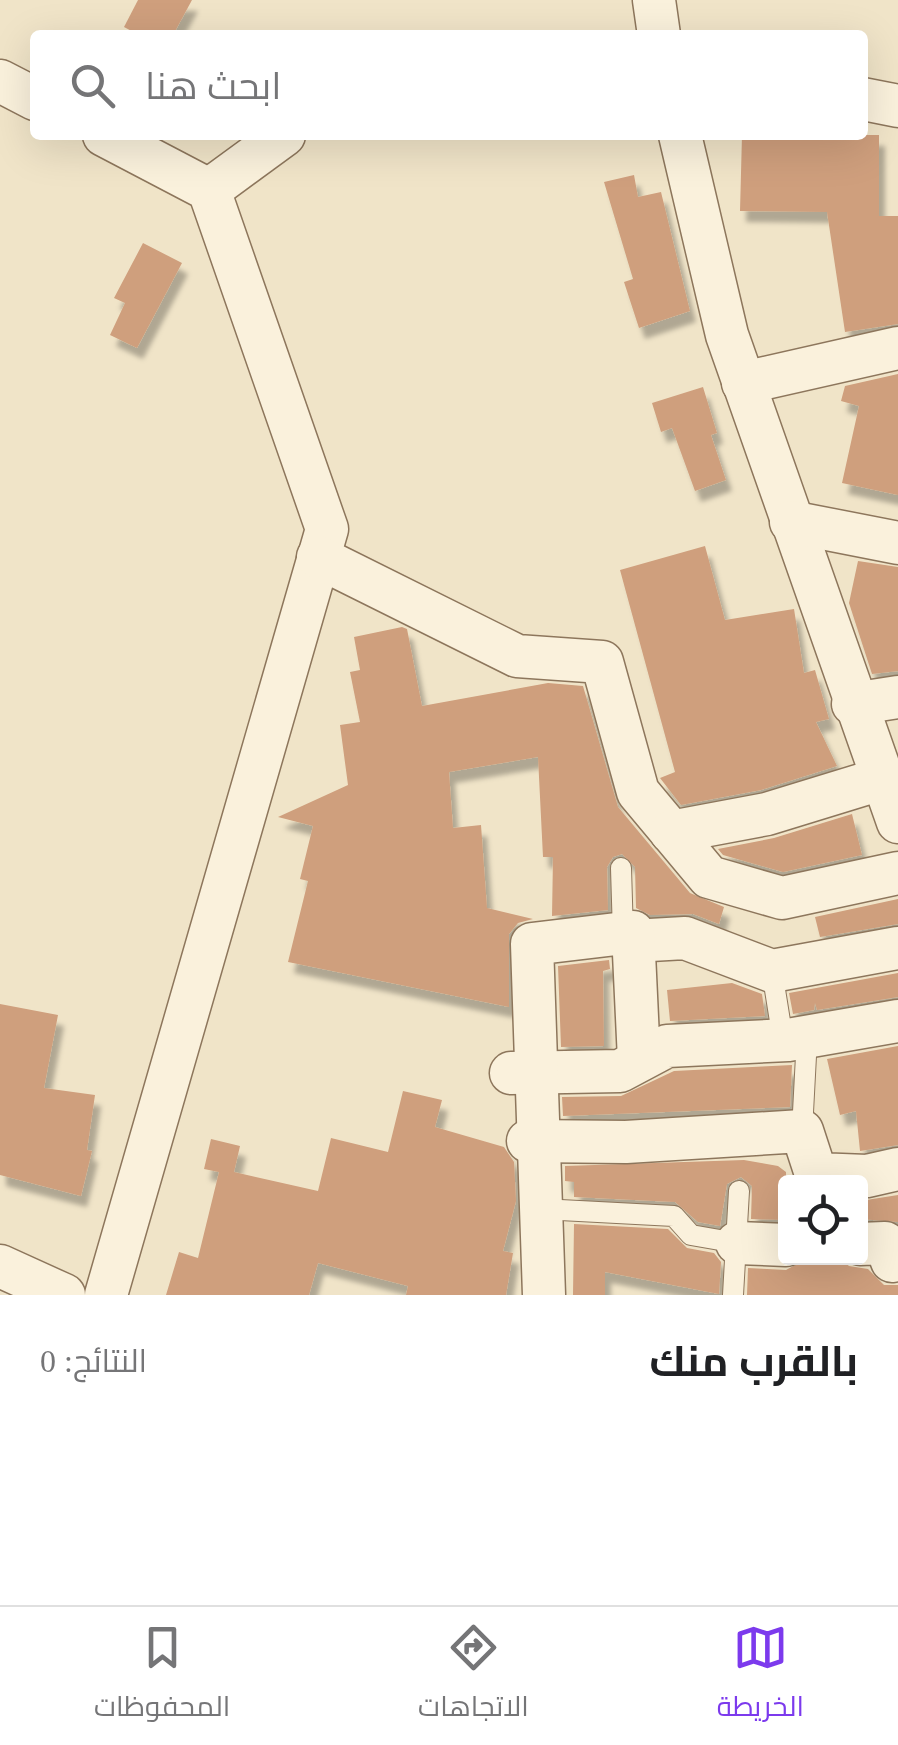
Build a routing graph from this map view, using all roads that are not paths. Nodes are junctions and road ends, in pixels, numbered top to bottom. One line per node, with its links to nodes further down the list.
1 (654, 0): 2 (street)
2 (658, 30)
3 (0, 81): 4 (street)
4 (30, 96)
5 (868, 100): 6 (street)
6 (898, 106)
7 (114, 140): 10 (street)
8 (277, 140): 10 (street)
9 (681, 140): 12 (street)
10 (209, 190): 15 (street)
11 (898, 348): 12 (street)
12 (743, 383): 13 (street)
13 (790, 522): 14 (street); 17 (street)
14 (898, 544)
15 (318, 558): 20 (street); 42 (street)
16 (898, 697): 17 (street)
17 (853, 704): 18 (street)
18 (881, 778): 19 (street); 20 (street)
19 (898, 822)
20 (671, 832): 23 (street)
21 (621, 868): 24 (lane)
22 (898, 873): 23 (street)
23 (770, 895): 26 (street)
24 (628, 938): 26 (street); 29 (street); 30 (street)
25 (898, 948): 26 (street)
26 (772, 971): 28 (lane)
27 (898, 1021): 28 (street)
28 (795, 1038): 29 (street); 31 (lane)
29 (639, 1060): 30 (street)
30 (523, 1072): 32 (street)
31 (802, 1130): 32 (street); 33 (street)
32 (533, 1141): 35 (street)
33 (898, 1169)
34 (739, 1191): 36 (lane)
35 (541, 1208): 36 (lane); 43 (street)
36 (737, 1243): 38 (street); 44 (lane)
37 (868, 1244): 39 (street)
38 (778, 1245)
39 (898, 1260)
40 (0, 1266): 41 (street)
41 (64, 1295)
42 (106, 1295)
43 (544, 1295)
44 (732, 1295)

